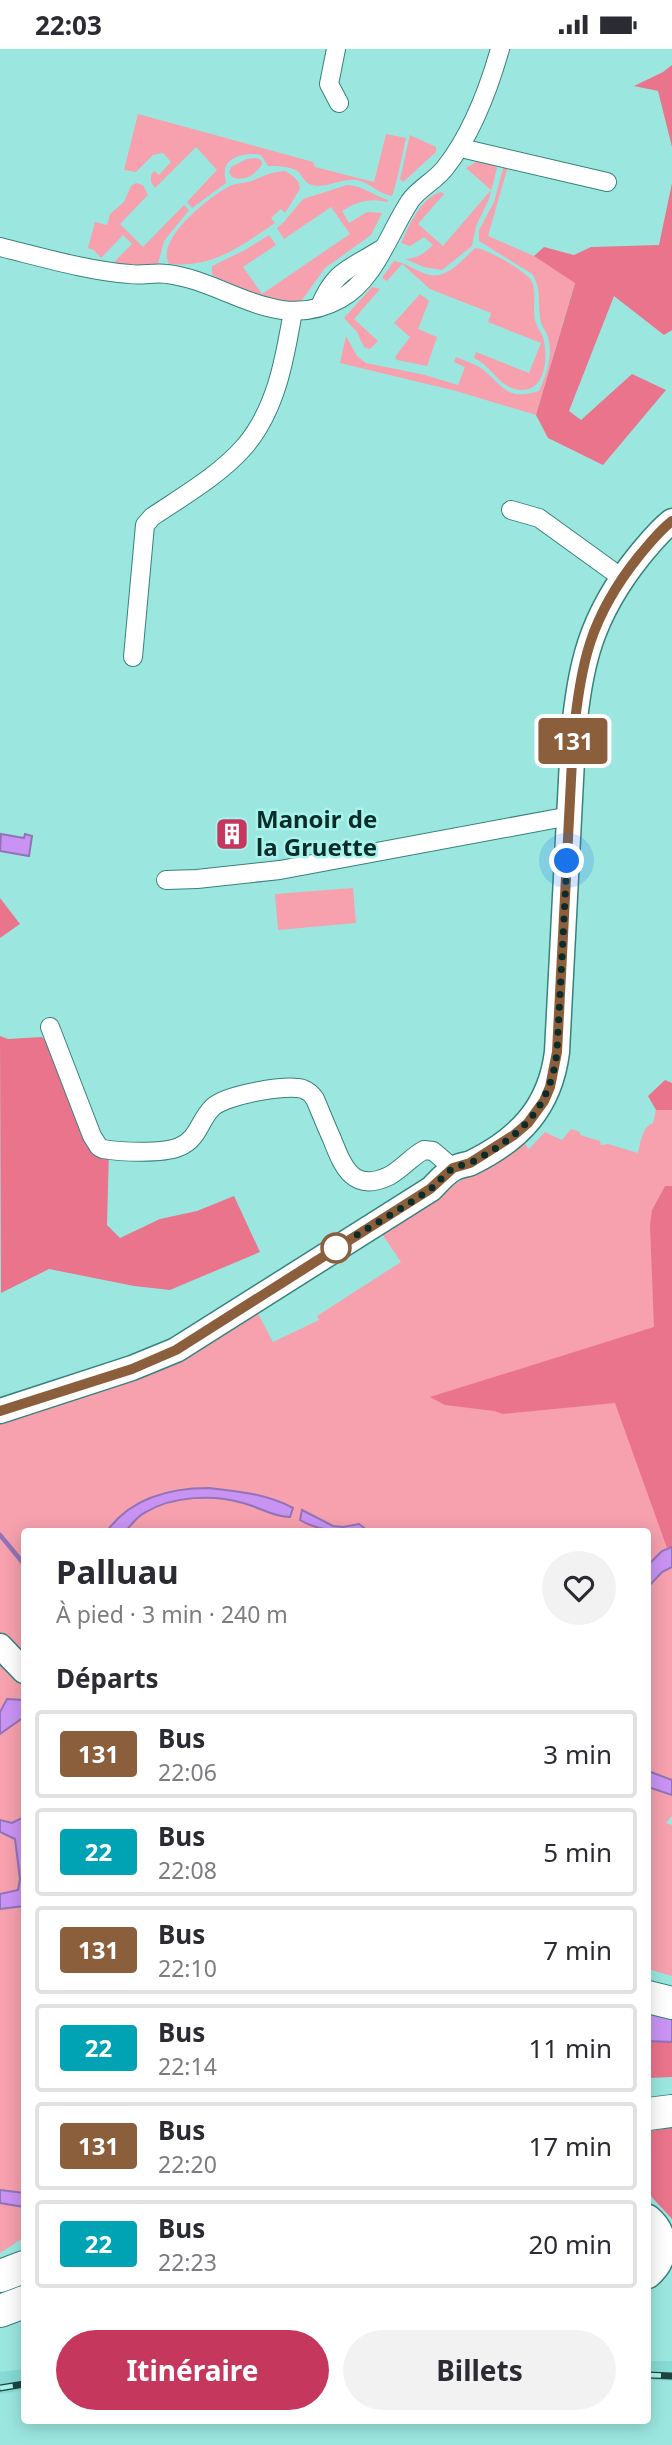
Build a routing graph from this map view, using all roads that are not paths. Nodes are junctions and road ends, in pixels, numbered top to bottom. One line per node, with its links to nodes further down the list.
1 (336, 49): 3 (street)
2 (500, 49): 4 (street)
3 (339, 103)
4 (461, 148): 5 (street); 7 (street)
5 (607, 182)
6 (0, 247): 7 (street)
7 (293, 311): 11 (street)
8 (511, 510): 10 (street)
9 (672, 521): 10 (street)
10 (622, 578): 12 (street)
11 (133, 657)
12 (570, 816): 13 (street); 15 (street)
13 (166, 880)
14 (50, 1027): 15 (street)
15 (453, 1168): 16 (street)
16 (0, 1411)
17 (0, 1646): 18 (street)
18 (21, 1668)
19 (651, 1998): 20 (highway)
20 (672, 2003)
21 (672, 2092): 22 (highway)
22 (654, 2108)
23 (659, 2228): 25 (main road)
24 (21, 2268): 26 (highway)
25 (658, 2268)
26 (0, 2276)
27 (21, 2282): 28 (highway)
28 (0, 2289)
29 (21, 2303): 30 (highway)
30 (0, 2311)
31 (21, 2319): 32 (highway)
32 (0, 2325)

